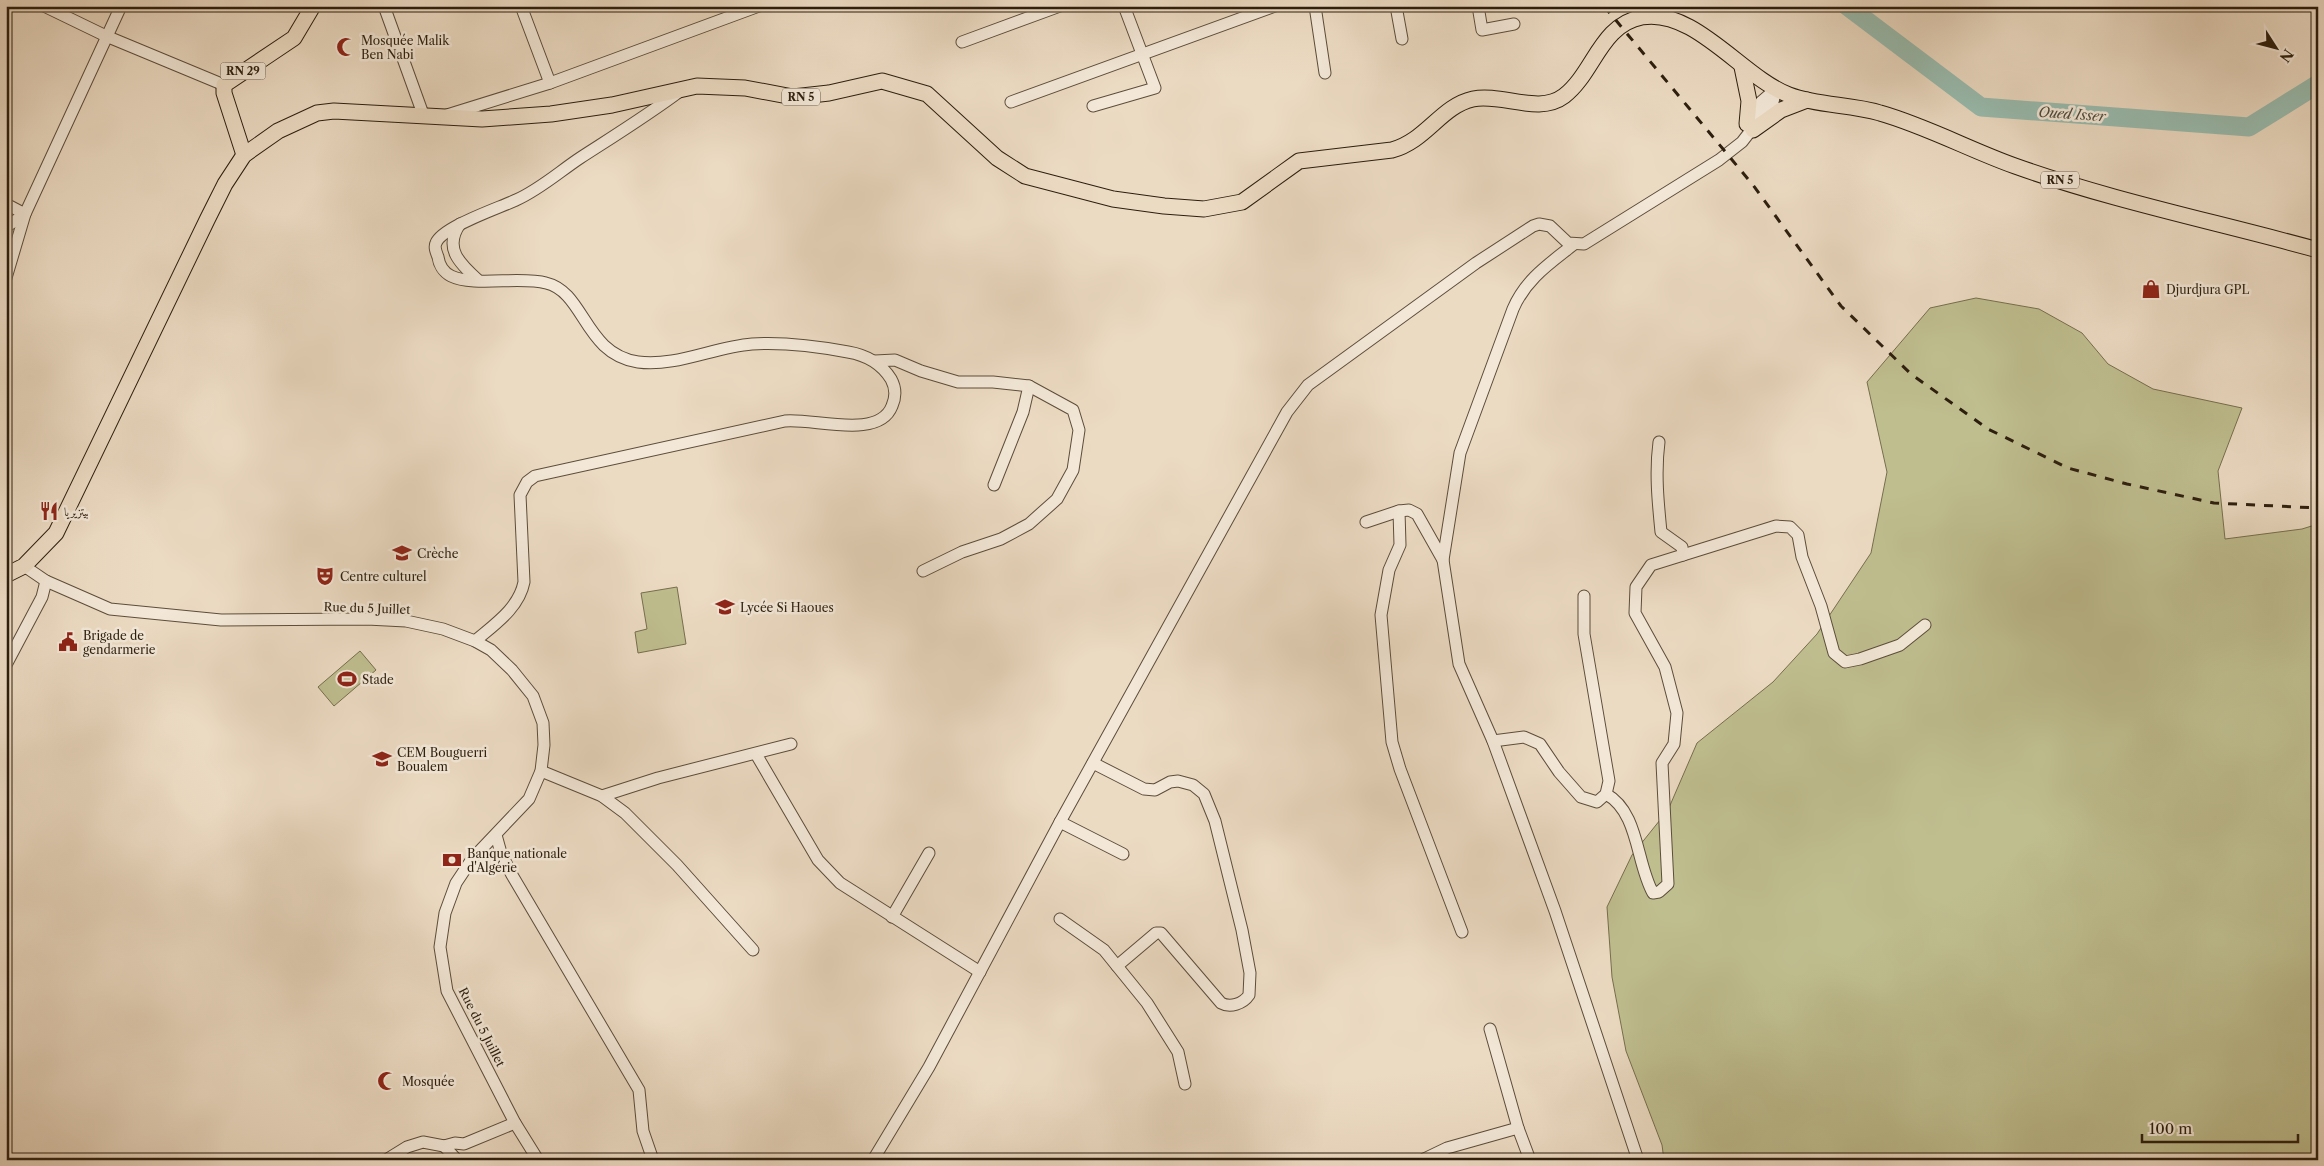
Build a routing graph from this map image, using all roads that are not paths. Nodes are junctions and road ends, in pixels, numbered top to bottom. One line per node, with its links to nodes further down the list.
1 (44, 6): 14 (street)
2 (121, 6): 14 (street)
3 (313, 6): 21 (main road, RN 29)
4 (384, 6): 27 (street)
5 (521, 6): 20 (street)
6 (759, 6): 20 (street)
7 (1060, 6): 16 (street)
8 (1124, 6): 17 (street)
9 (1315, 6): 19 (street)
10 (1396, 6): 15 (street)
11 (1478, 6): 13 (street)
12 (1268, 7): 17 (street)
13 (1514, 24)
14 (106, 36): 21 (street); 32 (street)
15 (1402, 39)
16 (962, 42)
17 (1142, 54): 25 (street); 26 (street)
18 (1742, 67): 22 (main road, RN 5); 23 (main road, RN 5); 29 (main road)
19 (1325, 73)
20 (550, 83): 28 (street)
21 (224, 85): 30 (main road, RN 29)
22 (685, 88): 28 (main road, RN 5); 33 (street)
23 (1776, 89): 24 (main road, RN 5); 29 (street)
24 (1807, 100): 29 (main road); 36 (main road, RN 5)
25 (1011, 102)
26 (1093, 106)
27 (423, 114): 28 (main road, RN 5); 30 (main road, RN 5)
28 (443, 116)
29 (1750, 127): 35 (street)
30 (244, 155): 47 (main road, RN 5)
31 (6, 204): 32 (street)
32 (25, 214): 34 (street); 37 (street)
33 (461, 223): 38 (street); 38 (street)
34 (6, 227)
35 (1573, 245): 46 (street); 58 (street)
36 (2318, 250)
37 (6, 278)
38 (478, 280): 39 (street)
39 (875, 361): 40 (street); 53 (street)
40 (1029, 386): 42 (street); 48 (street)
41 (1660, 442): 45 (street)
42 (994, 485)
43 (1399, 511): 44 (street); 46 (street); 68 (street)
44 (1366, 522)
45 (1683, 555): 52 (street); 60 (street)
46 (1443, 560): 55 (street)
47 (24, 566): 49 (main road, RN 5); 50 (street, Rue du 5 Juillet)
48 (923, 571)
49 (6, 575)
50 (46, 581): 53 (street, Rue du 5 Juillet); 54 (street)
51 (1584, 596): 60 (street)
52 (1925, 626)
53 (475, 641): 59 (street, Rue du 5 Juillet)
54 (6, 664)
55 (1492, 741): 60 (street); 84 (street)
56 (790, 744): 57 (street)
57 (756, 754): 61 (street); 66 (street)
58 (1093, 763): 62 (street); 70 (street)
59 (541, 771): 61 (street); 63 (street, Rue du 5 Juillet)
60 (1606, 794)
61 (602, 796): 69 (street)
62 (1060, 822): 65 (street); 71 (street)
63 (496, 834): 74 (street, Rue du 5 Juillet); 80 (street)
64 (929, 853): 66 (street)
65 (1123, 854)
66 (892, 917): 71 (street)
67 (1060, 919): 70 (street)
68 (1462, 932)
69 (752, 950)
70 (1117, 966): 73 (street)
71 (980, 972): 81 (street)
72 (1490, 1029): 75 (street)
73 (1185, 1084)
74 (515, 1123): 76 (street); 79 (street, Rue du 5 Juillet)
75 (1518, 1128): 82 (street); 83 (street)
76 (444, 1146): 77 (street); 78 (street)
77 (386, 1160)
78 (457, 1160)
79 (538, 1160)
80 (653, 1160)
81 (873, 1160)
82 (1422, 1160)
83 (1530, 1160)
84 (1638, 1160)

